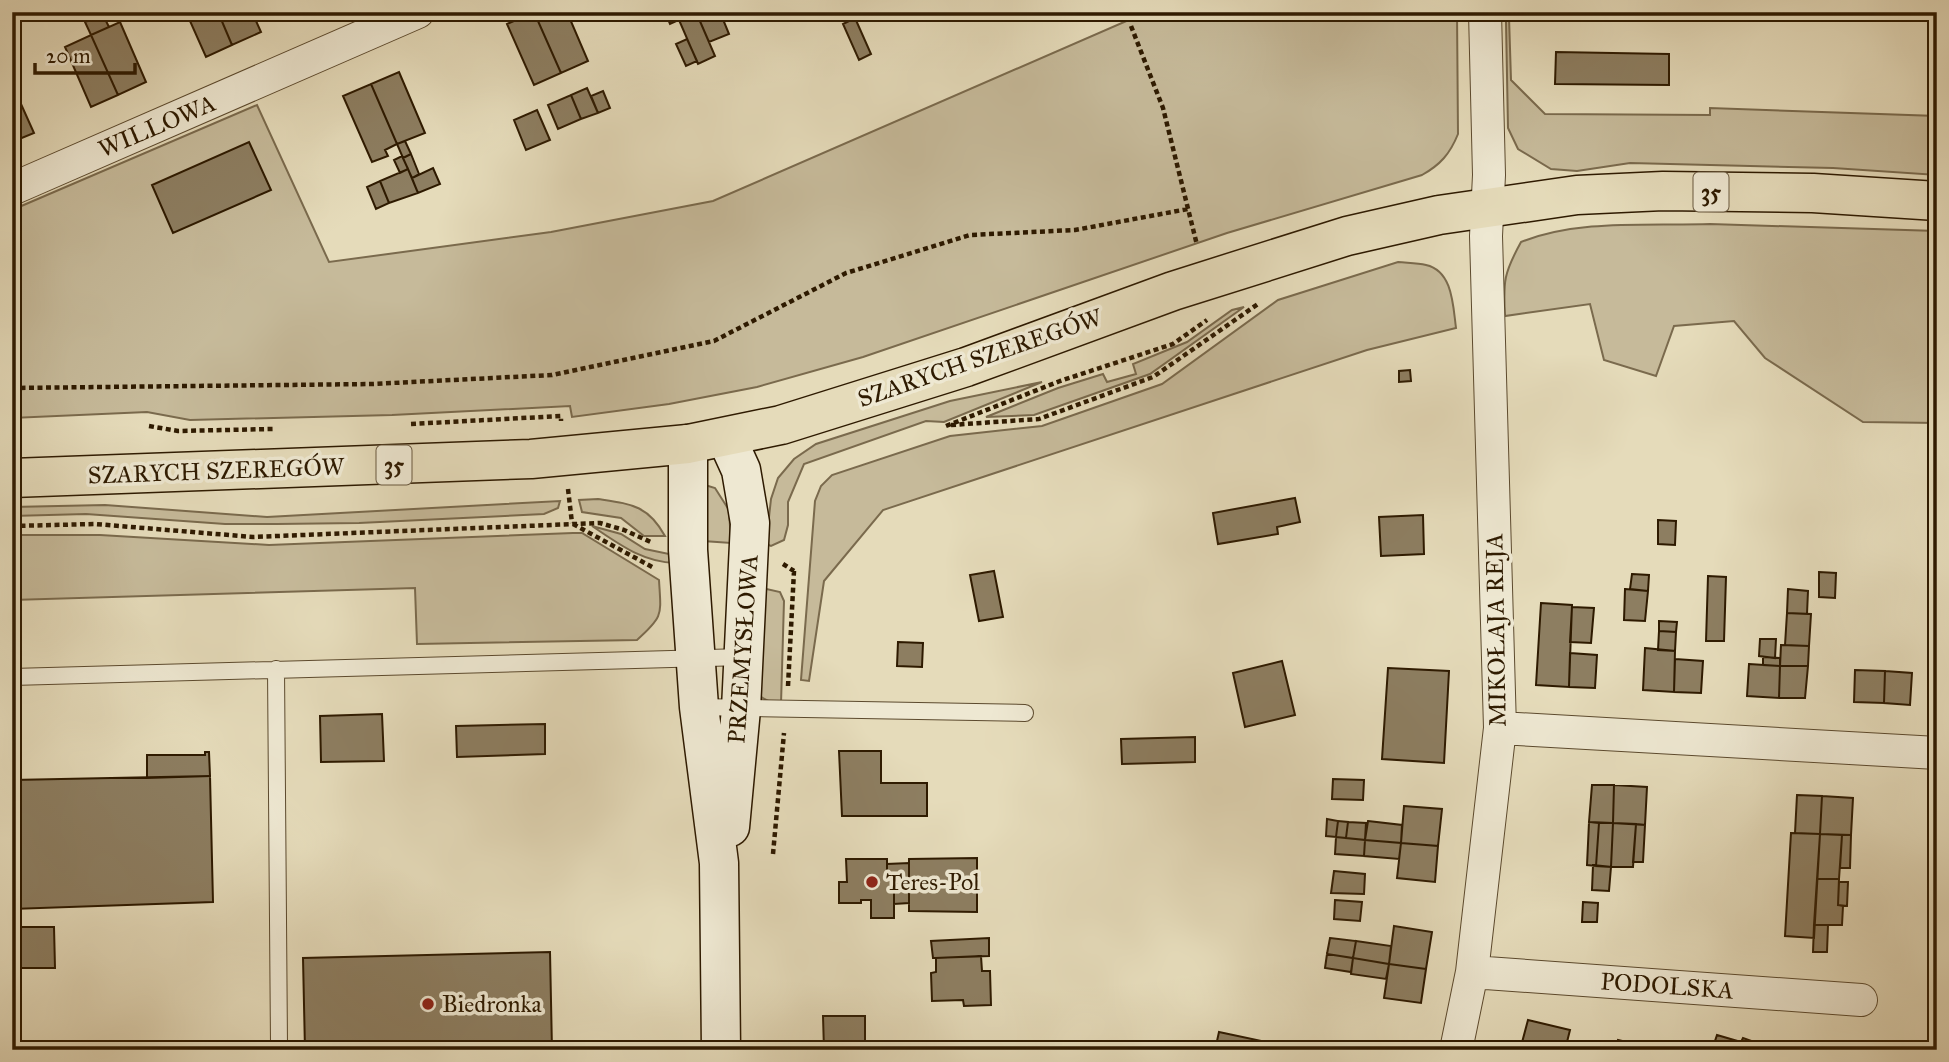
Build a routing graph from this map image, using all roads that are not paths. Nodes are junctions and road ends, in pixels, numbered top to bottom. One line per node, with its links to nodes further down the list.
1 (418, 12): 3 (street, WILLOWA)
2 (1485, 12): 5 (street, MIKOŁAJA REJA)
3 (12, 189)
4 (1937, 201): 5 (main road, SZARYCH SZEREGÓW / 35)
5 (1486, 207): 6 (main road, SZARYCH SZEREGÓW / 35); 16 (street, MIKOŁAJA REJA)
6 (726, 437): 7 (main road, SZARYCH SZEREGÓW / 35); 10 (main road, PRZEMYSŁOWA)
7 (688, 444): 8 (main road, SZARYCH SZEREGÓW / 35); 9 (main road, PRZEMYSŁOWA)
8 (12, 478)
9 (695, 657): 10 (lane); 11 (lane); 13 (main road, PRZEMYSŁOWA)
10 (744, 657): 14 (main road, PRZEMYSŁOWA)
11 (276, 669): 12 (lane); 21 (lane)
12 (12, 677)
13 (699, 707): 14 (lane); 18 (main road, PRZEMYSŁOWA)
14 (741, 709): 15 (lane); 18 (main road, PRZEMYSŁOWA)
15 (1025, 713)
16 (1500, 728): 17 (street); 19 (street, MIKOŁAJA REJA)
17 (1937, 753)
18 (719, 863): 22 (main road, PRZEMYSŁOWA)
19 (1472, 972): 20 (street, PODOLSKA); 23 (street, MIKOŁAJA REJA)
20 (1861, 999)
21 (279, 1045)
22 (721, 1050)
23 (1456, 1050)

